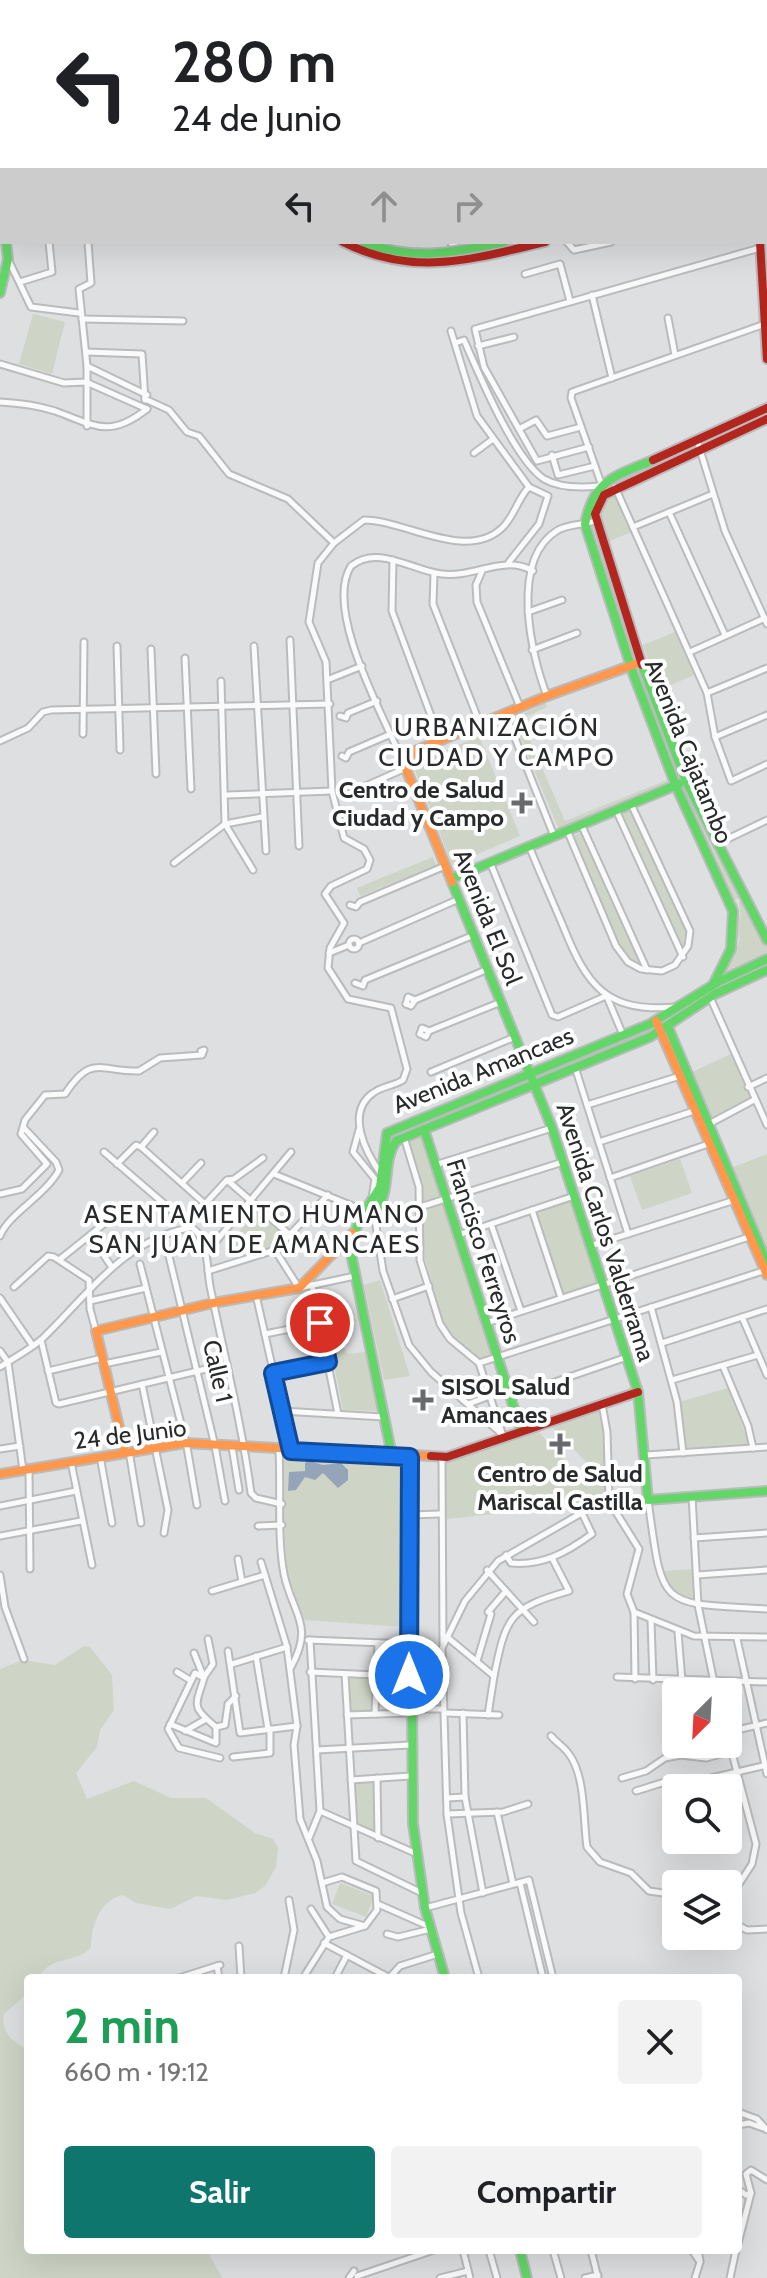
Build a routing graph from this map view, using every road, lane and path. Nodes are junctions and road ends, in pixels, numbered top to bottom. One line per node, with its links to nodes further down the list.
1 (6, 244): 11 (street)
2 (49, 244): 15 (street)
3 (88, 244): 19 (street)
4 (347, 244): 7 (street)
5 (368, 244): 6 (street)
6 (493, 244)
7 (536, 244)
8 (569, 244): 9 (street)
9 (602, 244)
10 (760, 245): 17 (street); 22 (street)
11 (8, 259): 12 (street); 13 (street)
12 (6, 273): 13 (street); 16 (street)
13 (17, 273): 15 (street)
14 (525, 274): 18 (street)
15 (20, 282): 19 (street)
16 (0, 293)
17 (592, 295): 18 (street); 32 (street)
18 (570, 301): 26 (street)
19 (81, 316): 21 (street); 27 (street)
20 (668, 318): 28 (street)
21 (183, 321)
22 (765, 324): 28 (street); 29 (street)
23 (451, 331): 25 (street)
24 (514, 337): 26 (street)
25 (455, 343): 42 (street); 48 (street)
26 (478, 346): 41 (street)
27 (86, 352): 31 (street); 34 (street)
28 (675, 355): 32 (street)
29 (767, 359)
30 (0, 364): 33 (street)
31 (87, 366): 33 (street); 34 (street)
32 (612, 378): 40 (street)
33 (86, 382): 37 (street); 39 (street)
34 (146, 397): 37 (street); 56 (street)
35 (0, 402): 39 (street)
36 (767, 408): 43 (street)
37 (147, 409): 39 (street)
38 (767, 419): 43 (street)
39 (87, 426)
40 (581, 427): 41 (street); 44 (street)
41 (519, 429): 46 (street)
42 (493, 439): 45 (street); 49 (street)
43 (698, 444): 48 (street); 50 (street); 51 (street)
44 (589, 447): 46 (street); 47 (street)
45 (474, 453)
46 (552, 455): 47 (street)
47 (595, 466): 48 (street)
48 (600, 484): 54 (street)
49 (529, 487): 56 (street); 58 (street)
50 (615, 487): 53 (street); 55 (street)
51 (713, 494): 52 (street); 65 (street)
52 (669, 512): 55 (street); 67 (street)
53 (595, 521): 54 (street); 62 (street, Avenida Cajatambo)
54 (585, 524): 60 (street); 62 (street, Avenida Cajatambo)
55 (633, 527): 74 (street)
56 (334, 543): 79 (street)
57 (393, 560): 61 (street); 77 (street); 100 (street)
58 (509, 562): 59 (street); 60 (street)
59 (482, 571): 61 (street); 89 (street)
60 (533, 571): 64 (street)
61 (434, 573): 96 (street)
62 (615, 597): 76 (street, Avenida Cajatambo)
63 (562, 600): 64 (street)
64 (528, 612): 73 (street)
65 (766, 620): 67 (street)
66 (577, 633): 73 (street)
67 (725, 635): 74 (street)
68 (290, 640): 84 (street)
69 (84, 642): 90 (street)
70 (117, 646): 92 (street)
71 (254, 646): 88 (street)
72 (151, 649): 91 (street)
73 (532, 650): 82 (street)
74 (690, 652): 81 (street)
75 (185, 658): 86 (street)
76 (636, 664): 82 (street); 107 (street, Avenida Cajatambo); 108 (street, Avenida Cajatambo)
77 (362, 666): 79 (street); 83 (street)
78 (767, 668): 81 (street)
79 (327, 680): 85 (street)
80 (221, 681): 87 (street)
81 (707, 693): 99 (street)
82 (547, 696): 89 (street)
83 (377, 701): 93 (street); 98 (street)
84 (293, 704): 85 (street); 88 (street); 110 (street)
85 (330, 704): 111 (street)
86 (187, 707): 87 (street); 91 (street); 109 (street)
87 (223, 707): 88 (street); 114 (street)
88 (257, 707): 113 (street)
89 (520, 707): 94 (street)
90 (83, 708): 92 (street); 97 (street); 101 (street)
91 (152, 708): 92 (street); 106 (street)
92 (118, 710): 102 (street)
93 (348, 713)
94 (505, 713): 96 (street); 122 (street)
95 (767, 715): 99 (street)
96 (480, 724): 100 (street)
97 (83, 734)
98 (391, 734): 103 (street); 105 (street)
99 (715, 737): 104 (street)
100 (440, 740): 105 (street)
101 (0, 741)
102 (120, 750)
103 (349, 752)
104 (767, 764)
105 (405, 766): 112 (street); 129 (street, Avenida El Sol)
106 (156, 774)
107 (686, 781): 108 (street); 123 (street, Avenida Cajatambo)
108 (676, 786): 115 (street); 142 (street, Avenida Cajatambo)
109 (191, 789)
110 (297, 791): 111 (street); 113 (street); 124 (street)
111 (332, 791): 136 (street)
112 (354, 791)
113 (260, 792): 114 (street); 117 (street)
114 (227, 795): 119 (street)
115 (631, 804): 116 (street); 137 (street)
116 (616, 810): 120 (street); 137 (street)
117 (262, 817): 119 (street); 126 (street)
118 (767, 820): 123 (street)
119 (225, 824): 128 (street); 130 (street)
120 (581, 824): 121 (street); 140 (street)
121 (567, 830): 122 (street); 140 (street)
122 (554, 836): 125 (street)
123 (716, 844): 135 (street, Avenida Cajatambo)
124 (299, 846)
125 (529, 846): 127 (street); 143 (street)
126 (266, 851)
127 (490, 862): 131 (street); 143 (street)
128 (174, 863)
129 (445, 866): 131 (street, Avenida El Sol); 133 (street)
130 (253, 870)
131 (451, 879): 132 (street, Avenida El Sol)
132 (459, 899): 134 (street, Avenida El Sol); 136 (street)
133 (360, 902)
134 (474, 935): 139 (street, Avenida El Sol); 141 (street)
135 (767, 940)
136 (329, 954): 163 (street)
137 (683, 957): 140 (street)
138 (766, 964): 142 (street, Avenida Amancaes)
139 (488, 969): 144 (street); 145 (street, Avenida El Sol)
140 (648, 971)
141 (365, 980)
142 (709, 993): 146 (street, Avenida Amancaes); 148 (street, Avenida Amancaes); 159 (street)
143 (607, 996): 146 (street); 150 (street)
144 (415, 1000)
145 (501, 1002): 149 (street); 151 (street, Avenida El Sol)
146 (677, 1007): 147 (street, Avenida Amancaes)
147 (656, 1021): 148 (street); 150 (street, Avenida Amancaes)
148 (665, 1030): 153 (street, Avenida Amancaes); 156 (street); 164 (street)
149 (429, 1031)
150 (623, 1035): 155 (street, Avenida Amancaes)
151 (515, 1037): 154 (street); 155 (street, Avenida El Sol)
152 (202, 1055): 166 (street)
153 (575, 1067): 158 (street, Avenida Amancaes); 161 (street)
154 (431, 1072)
155 (530, 1072): 158 (street, Avenida El Sol); 182 (street, Avenida Amancaes)
156 (680, 1076): 161 (street); 162 (street)
157 (767, 1078): 159 (street)
158 (536, 1084): 167 (street, Avenida Carlos Valderrama); 168 (street, Avenida Amancaes)
159 (748, 1087): 160 (street)
160 (754, 1100): 164 (street); 165 (street)
161 (587, 1105): 171 (street)
162 (694, 1111): 171 (street); 172 (street)
163 (362, 1123): 182 (street); 195 (street)
164 (709, 1124): 172 (street)
165 (767, 1125)
166 (24, 1128): 186 (street); 203 (street)
167 (552, 1128): 177 (street, Avenida Carlos Valderrama); 180 (street)
168 (424, 1129): 170 (street, Avenida Amancaes); 180 (street, Francisco Ferreyros)
169 (154, 1132): 173 (street)
170 (403, 1136): 194 (street); 195 (street, Avenida Amancaes)
171 (599, 1142): 183 (street)
172 (712, 1143): 183 (street); 190 (street)
173 (141, 1147): 179 (street); 185 (street)
174 (104, 1152): 179 (street)
175 (291, 1152): 181 (street)
176 (263, 1158): 184 (street)
177 (563, 1162): 188 (street, Avenida Carlos Valderrama); 189 (street)
178 (201, 1163): 185 (street)
179 (117, 1164): 198 (street)
180 (435, 1165): 189 (street, Francisco Ferreyros)
181 (274, 1174): 187 (street); 191 (street)
182 (381, 1174): 195 (street, Avenida Amancaes)
183 (610, 1178): 200 (street)
184 (227, 1180): 191 (street); 192 (street)
185 (182, 1183): 192 (street)
186 (0, 1194)
187 (328, 1195): 195 (street); 201 (street)
188 (574, 1196): 196 (street); 205 (street, Avenida Carlos Valderrama)
189 (446, 1199): 194 (street); 202 (street, Francisco Ferreyros)
190 (736, 1199): 200 (street); 204 (street)
191 (248, 1201): 201 (street); 208 (street)
192 (204, 1203): 198 (street)
193 (125, 1207): 210 (street)
194 (420, 1207): 219 (street)
195 (370, 1209): 199 (street, Avenida Amancaes); 226 (street)
196 (532, 1210): 197 (street); 225 (street)
197 (491, 1224): 202 (street); 232 (street)
198 (190, 1228): 208 (street); 212 (street)
199 (353, 1233): 215 (street); 222 (street, Avenida Amancaes)
200 (628, 1234): 205 (street)
201 (290, 1235): 206 (street)
202 (458, 1235): 237 (street, Francisco Ferreyros)
203 (0, 1236)
204 (752, 1236): 213 (street); 217 (street)
205 (590, 1246): 217 (street, Avenida Carlos Valderrama)
206 (275, 1250): 214 (street); 222 (street)
207 (168, 1252): 231 (street, Calle 1)
208 (207, 1252): 214 (street)
209 (103, 1254): 212 (street)
210 (59, 1260): 218 (street); 220 (street)
211 (140, 1264): 221 (street)
212 (111, 1266): 218 (street)
213 (766, 1270): 229 (street)
214 (208, 1271): 228 (street)
215 (355, 1276): 216 (street); 270 (street)
216 (312, 1285): 222 (street); 236 (street)
217 (603, 1285): 225 (street); 235 (street, Avenida Carlos Valderrama)
218 (91, 1286): 227 (street); 240 (street)
219 (429, 1286): 226 (street); 251 (street)
220 (14, 1287)
221 (146, 1288): 227 (street); 234 (street)
222 (299, 1288): 223 (street)
223 (256, 1295): 228 (street); 239 (street)
224 (0, 1298): 242 (street)
225 (561, 1298): 232 (street)
226 (391, 1299): 266 (street)
227 (90, 1301): 238 (street)
228 (213, 1303): 231 (street); 252 (street)
229 (651, 1307): 235 (street); 241 (street)
230 (767, 1309): 233 (street)
231 (183, 1311): 234 (street); 256 (street, Calle 1)
232 (521, 1311): 237 (street)
233 (742, 1317): 241 (street); 245 (street)
234 (153, 1318): 238 (street); 244 (street)
235 (614, 1319): 246 (street); 247 (street, Avenida Carlos Valderrama)
236 (320, 1323): 239 (street); 250 (street)
237 (486, 1323): 246 (street, Francisco Ferreyros)
238 (96, 1331): 248 (street)
239 (265, 1334): 257 (street)
240 (41, 1340): 242 (street); 255 (street)
241 (662, 1343): 260 (street)
242 (33, 1346): 249 (street)
243 (0, 1351): 249 (street)
244 (161, 1352): 248 (street); 259 (street)
245 (758, 1355): 253 (street); 258 (street)
246 (498, 1357): 251 (street); 265 (street, Francisco Ferreyros)
247 (627, 1357): 262 (street, Avenida Carlos Valderrama); 265 (street)
248 (103, 1361): 255 (street); 263 (street)
249 (8, 1362): 254 (street); 274 (street)
250 (328, 1362): 257 (street); 269 (street)
251 (479, 1363): 264 (street)
252 (227, 1364): 256 (street); 279 (street)
253 (723, 1366): 260 (street); 280 (street)
254 (0, 1367)
255 (48, 1371): 263 (street)
256 (197, 1371): 259 (street); 276 (street, Calle 1)
257 (273, 1373): 268 (street)
258 (767, 1375)
259 (167, 1378): 261 (street); 273 (street)
260 (672, 1380): 285 (street)
261 (142, 1384): 263 (street); 275 (street)
262 (638, 1392): 267 (street, 24 de Junio); 286 (street, Avenida Carlos Valderrama)
263 (112, 1393): 283 (street)
264 (490, 1396): 266 (street); 272 (street)
265 (511, 1397): 271 (street, Francisco Ferreyros)
266 (468, 1404): 272 (street)
267 (602, 1404): 271 (street, 24 de Junio); 301 (street)
268 (282, 1411): 269 (street); 284 (street)
269 (338, 1414): 270 (street)
270 (383, 1417): 288 (street)
271 (521, 1430): 272 (street, 24 de Junio)
272 (503, 1436): 290 (street, 24 de Junio)
273 (185, 1443): 275 (street, 24 de Junio); 276 (street, 24 de Junio); 303 (street)
274 (20, 1446): 281 (street); 292 (street)
275 (156, 1446): 283 (street, 24 de Junio); 314 (street)
276 (215, 1446): 277 (street, 24 de Junio); 300 (street, Calle 1)
277 (232, 1447): 279 (street, 24 de Junio); 294 (street)
278 (767, 1447): 280 (street)
279 (245, 1448): 282 (street, 24 de Junio); 302 (street)
280 (753, 1448): 285 (street)
281 (0, 1449)
282 (279, 1450): 284 (street, 24 de Junio); 302 (street)
283 (127, 1451): 287 (street, 24 de Junio); 310 (street)
284 (291, 1451): 288 (street, 24 de Junio)
285 (683, 1453): 286 (street)
286 (646, 1455): 299 (street, Avenida Carlos Valderrama)
287 (100, 1456): 291 (street, 24 de Junio); 309 (street)
288 (392, 1456): 289 (street, 24 de Junio)
289 (410, 1457): 290 (street, 24 de Junio); 307 (street)
290 (442, 1458): 306 (street)
291 (71, 1461): 292 (street, 24 de Junio); 295 (street)
292 (26, 1469): 293 (street, 24 de Junio); 298 (street)
293 (0, 1474)
294 (239, 1490)
295 (76, 1491): 298 (street); 308 (street)
296 (767, 1491): 297 (street)
297 (692, 1496): 299 (street); 317 (street)
298 (30, 1500): 304 (street); 313 (street)
299 (648, 1500): 301 (street); 332 (street)
300 (225, 1501)
301 (609, 1501): 305 (street); 335 (street)
302 (282, 1504): 311 (street)
303 (197, 1505)
304 (0, 1506)
305 (582, 1513): 318 (street); 319 (street)
306 (440, 1514): 307 (street); 347 (street)
307 (410, 1515): 346 (street)
308 (81, 1521): 313 (street); 322 (street)
309 (112, 1523)
310 (141, 1523)
311 (282, 1525): 312 (street); 344 (street)
312 (258, 1526)
313 (30, 1530): 316 (street); 323 (street)
314 (164, 1533)
315 (767, 1533): 317 (street)
316 (0, 1536)
317 (694, 1538): 328 (street)
318 (506, 1555): 319 (street); 324 (street)
319 (552, 1558): 334 (street)
320 (238, 1559): 329 (street)
321 (261, 1562): 327 (street)
322 (92, 1565)
323 (30, 1569)
324 (487, 1570): 331 (street); 339 (street)
325 (767, 1570): 328 (street)
326 (0, 1575): 353 (street)
327 (265, 1575): 329 (street); 349 (street)
328 (697, 1575): 332 (street)
329 (242, 1582): 330 (street)
330 (212, 1591)
331 (506, 1591): 334 (street); 354 (street)
332 (698, 1605): 333 (street); 340 (street)
333 (767, 1609)
334 (521, 1610): 337 (street); 362 (street)
335 (634, 1612): 336 (street); 366 (street)
336 (651, 1621): 338 (street); 368 (street)
337 (534, 1622)
338 (678, 1632): 340 (street); 364 (street)
339 (447, 1637): 347 (street); 354 (street)
340 (703, 1637): 343 (street); 365 (street)
341 (767, 1637): 343 (street)
342 (208, 1639): 359 (street)
343 (737, 1639): 371 (street)
344 (306, 1640): 345 (street); 350 (street); 358 (street)
345 (378, 1643): 346 (street); 361 (street)
346 (409, 1644): 374 (street)
347 (442, 1648): 375 (street)
348 (228, 1651): 355 (street)
349 (288, 1651): 350 (street); 352 (street); 356 (street)
350 (300, 1652): 356 (street)
351 (194, 1653): 359 (street)
352 (256, 1656): 355 (street); 388 (street)
353 (24, 1659)
354 (477, 1661): 362 (street)
355 (232, 1664): 373 (street)
356 (290, 1670): 385 (street)
357 (177, 1672): 367 (street)
358 (310, 1672): 360 (street); 393 (street)
359 (204, 1674): 367 (street); 381 (street)
360 (345, 1674): 361 (street); 378 (street)
361 (376, 1675): 377 (street)
362 (494, 1676): 379 (street)
363 (617, 1677): 366 (street)
364 (682, 1678)
365 (712, 1678)
366 (635, 1679): 368 (street)
367 (190, 1680): 383 (street)
368 (653, 1680): 369 (street)
369 (662, 1680)
370 (742, 1681): 371 (street)
371 (746, 1681): 372 (street); 384 (street)
372 (767, 1682)
373 (236, 1696): 386 (street); 388 (street)
374 (410, 1711): 375 (street); 377 (street); 391 (street)
375 (445, 1711): 376 (street); 407 (street)
376 (463, 1713): 379 (street); 406 (street)
377 (375, 1714): 378 (street)
378 (347, 1715): 392 (street)
379 (488, 1715): 380 (street)
380 (499, 1715)
381 (206, 1719): 386 (street); 389 (street)
382 (767, 1723): 384 (street)
383 (170, 1724): 389 (street); 395 (street)
384 (755, 1725): 387 (street); 398 (street)
385 (297, 1726): 388 (street); 415 (street)
386 (216, 1727): 389 (street)
387 (742, 1728)
388 (269, 1729): 394 (street)
389 (185, 1731)
390 (551, 1736): 422 (street)
391 (410, 1745): 392 (street); 401 (street)
392 (349, 1748): 393 (street); 404 (street)
393 (317, 1750): 409 (street)
394 (233, 1757)
395 (220, 1758)
396 (665, 1758): 403 (street)
397 (734, 1758): 399 (street)
398 (766, 1765): 399 (street); 400 (street)
399 (737, 1772): 405 (street); 417 (street)
400 (767, 1774)
401 (410, 1776): 402 (street); 416 (street)
402 (377, 1778): 404 (street); 414 (street)
403 (622, 1778)
404 (351, 1780): 413 (street)
405 (636, 1791)
406 (465, 1797): 407 (street); 411 (street)
407 (447, 1798): 412 (street)
408 (528, 1804): 410 (street)
409 (320, 1811): 413 (street); 415 (street)
410 (497, 1812): 411 (street); 419 (street)
411 (467, 1813): 412 (street); 421 (street)
412 (447, 1814): 423 (street)
413 (354, 1827): 414 (street); 420 (street)
414 (378, 1838): 416 (street)
415 (309, 1839): 418 (street)
416 (417, 1854): 420 (street)
417 (742, 1879)
418 (322, 1883): 425 (street); 428 (street)
419 (517, 1883): 421 (street); 448 (street); 449 (street)
420 (422, 1893): 426 (street)
421 (483, 1893): 423 (street)
422 (662, 1893)
423 (460, 1897): 426 (street); 447 (street)
424 (289, 1900): 441 (street)
425 (378, 1904): 428 (street); 430 (street)
426 (425, 1908): 430 (street)
427 (311, 1909): 433 (street)
428 (365, 1926): 433 (street)
429 (742, 1927): 431 (street)
430 (430, 1928): 432 (street); 436 (street)
431 (767, 1929)
432 (387, 1934)
433 (329, 1937): 434 (street)
434 (324, 1943): 437 (street); 442 (street)
435 (239, 1946): 440 (street)
436 (438, 1954): 445 (street); 446 (street)
437 (347, 1955): 443 (street); 444 (street)
438 (196, 1974): 439 (street)
439 (219, 1974)
440 (241, 1974)
441 (285, 1974)
442 (305, 1974)
443 (337, 1974)
444 (382, 1974)
445 (393, 1974)
446 (444, 1974)
447 (478, 1974)
448 (542, 1974)
449 (552, 1974)
450 (742, 2113): 452 (street)
451 (742, 2124): 452 (street)
452 (767, 2130)
453 (767, 2180): 455 (street)
454 (742, 2192): 455 (street)
455 (751, 2193): 456 (street)
456 (742, 2228)
457 (421, 2254): 467 (street)
458 (464, 2254): 465 (street)
459 (490, 2254): 469 (street)
460 (521, 2254): 470 (street)
461 (554, 2254): 471 (street)
462 (592, 2254): 466 (street)
463 (697, 2254): 473 (street)
464 (735, 2254): 474 (street)
465 (469, 2275): 468 (street)
466 (598, 2276): 472 (street)
467 (349, 2278)
468 (443, 2278)
469 (497, 2278)
470 (526, 2278)
471 (561, 2278)
472 (585, 2278)
473 (695, 2278)
474 (730, 2278)

